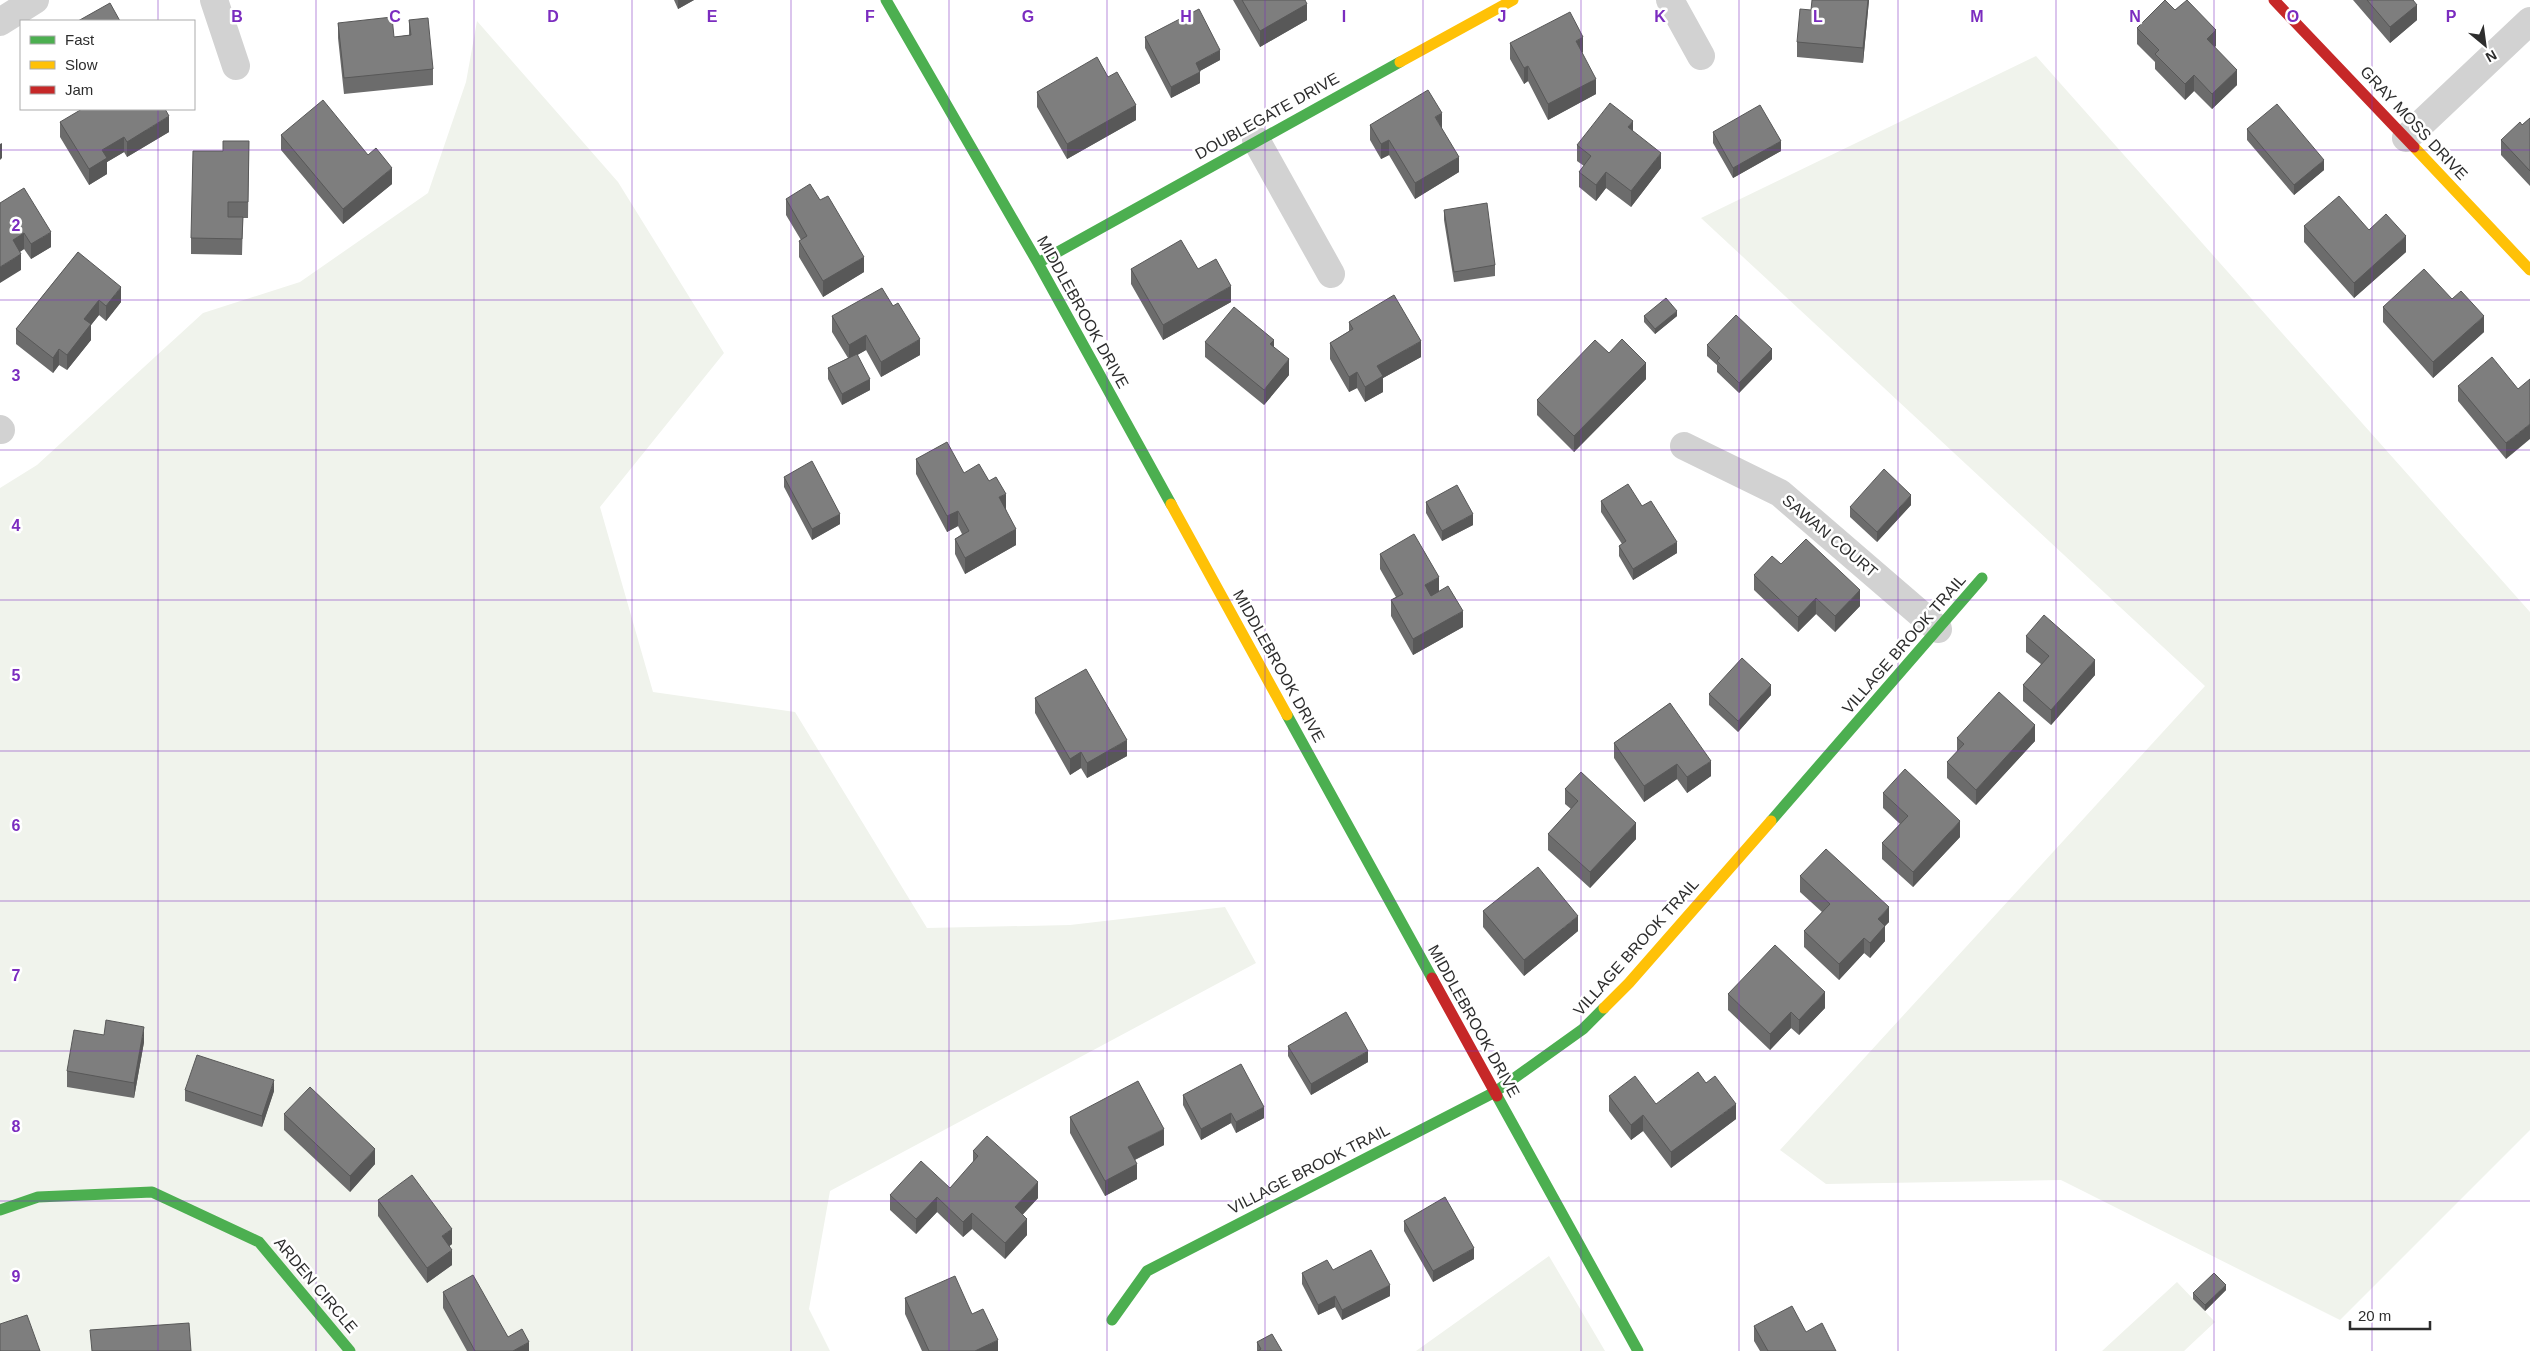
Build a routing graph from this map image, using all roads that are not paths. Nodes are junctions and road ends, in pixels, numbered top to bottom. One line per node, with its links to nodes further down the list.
1 (35, 0): 8 (street)
2 (214, 0): 10 (street)
3 (886, 0): 13 (street, MIDDLEBROOK DRIVE)
4 (1513, 0): 12 (street, DOUBLEGATE DRIVE)
5 (1670, 0): 9 (street)
6 (2274, 0): 11 (street, GRAY MOSS DRIVE)
7 (2530, 21): 11 (street)
8 (0, 22)
9 (1701, 56)
10 (236, 66)
11 (2406, 138): 14 (street, GRAY MOSS DRIVE)
12 (1256, 140): 13 (street, DOUBLEGATE DRIVE); 15 (street)
13 (1038, 263): 19 (street, MIDDLEBROOK DRIVE)
14 (2530, 270)
15 (1331, 274)
16 (1684, 446): 18 (street, SAWAN COURT)
17 (1982, 578): 18 (street, VILLAGE BROOK TRAIL)
18 (1938, 629): 19 (street, VILLAGE BROOK TRAIL)
19 (1495, 1092): 21 (street, VILLAGE BROOK TRAIL); 23 (street, MIDDLEBROOK DRIVE)
20 (0, 1210): 22 (street, ARDEN CIRCLE)
21 (1112, 1320)
22 (350, 1351)
23 (1638, 1351)

